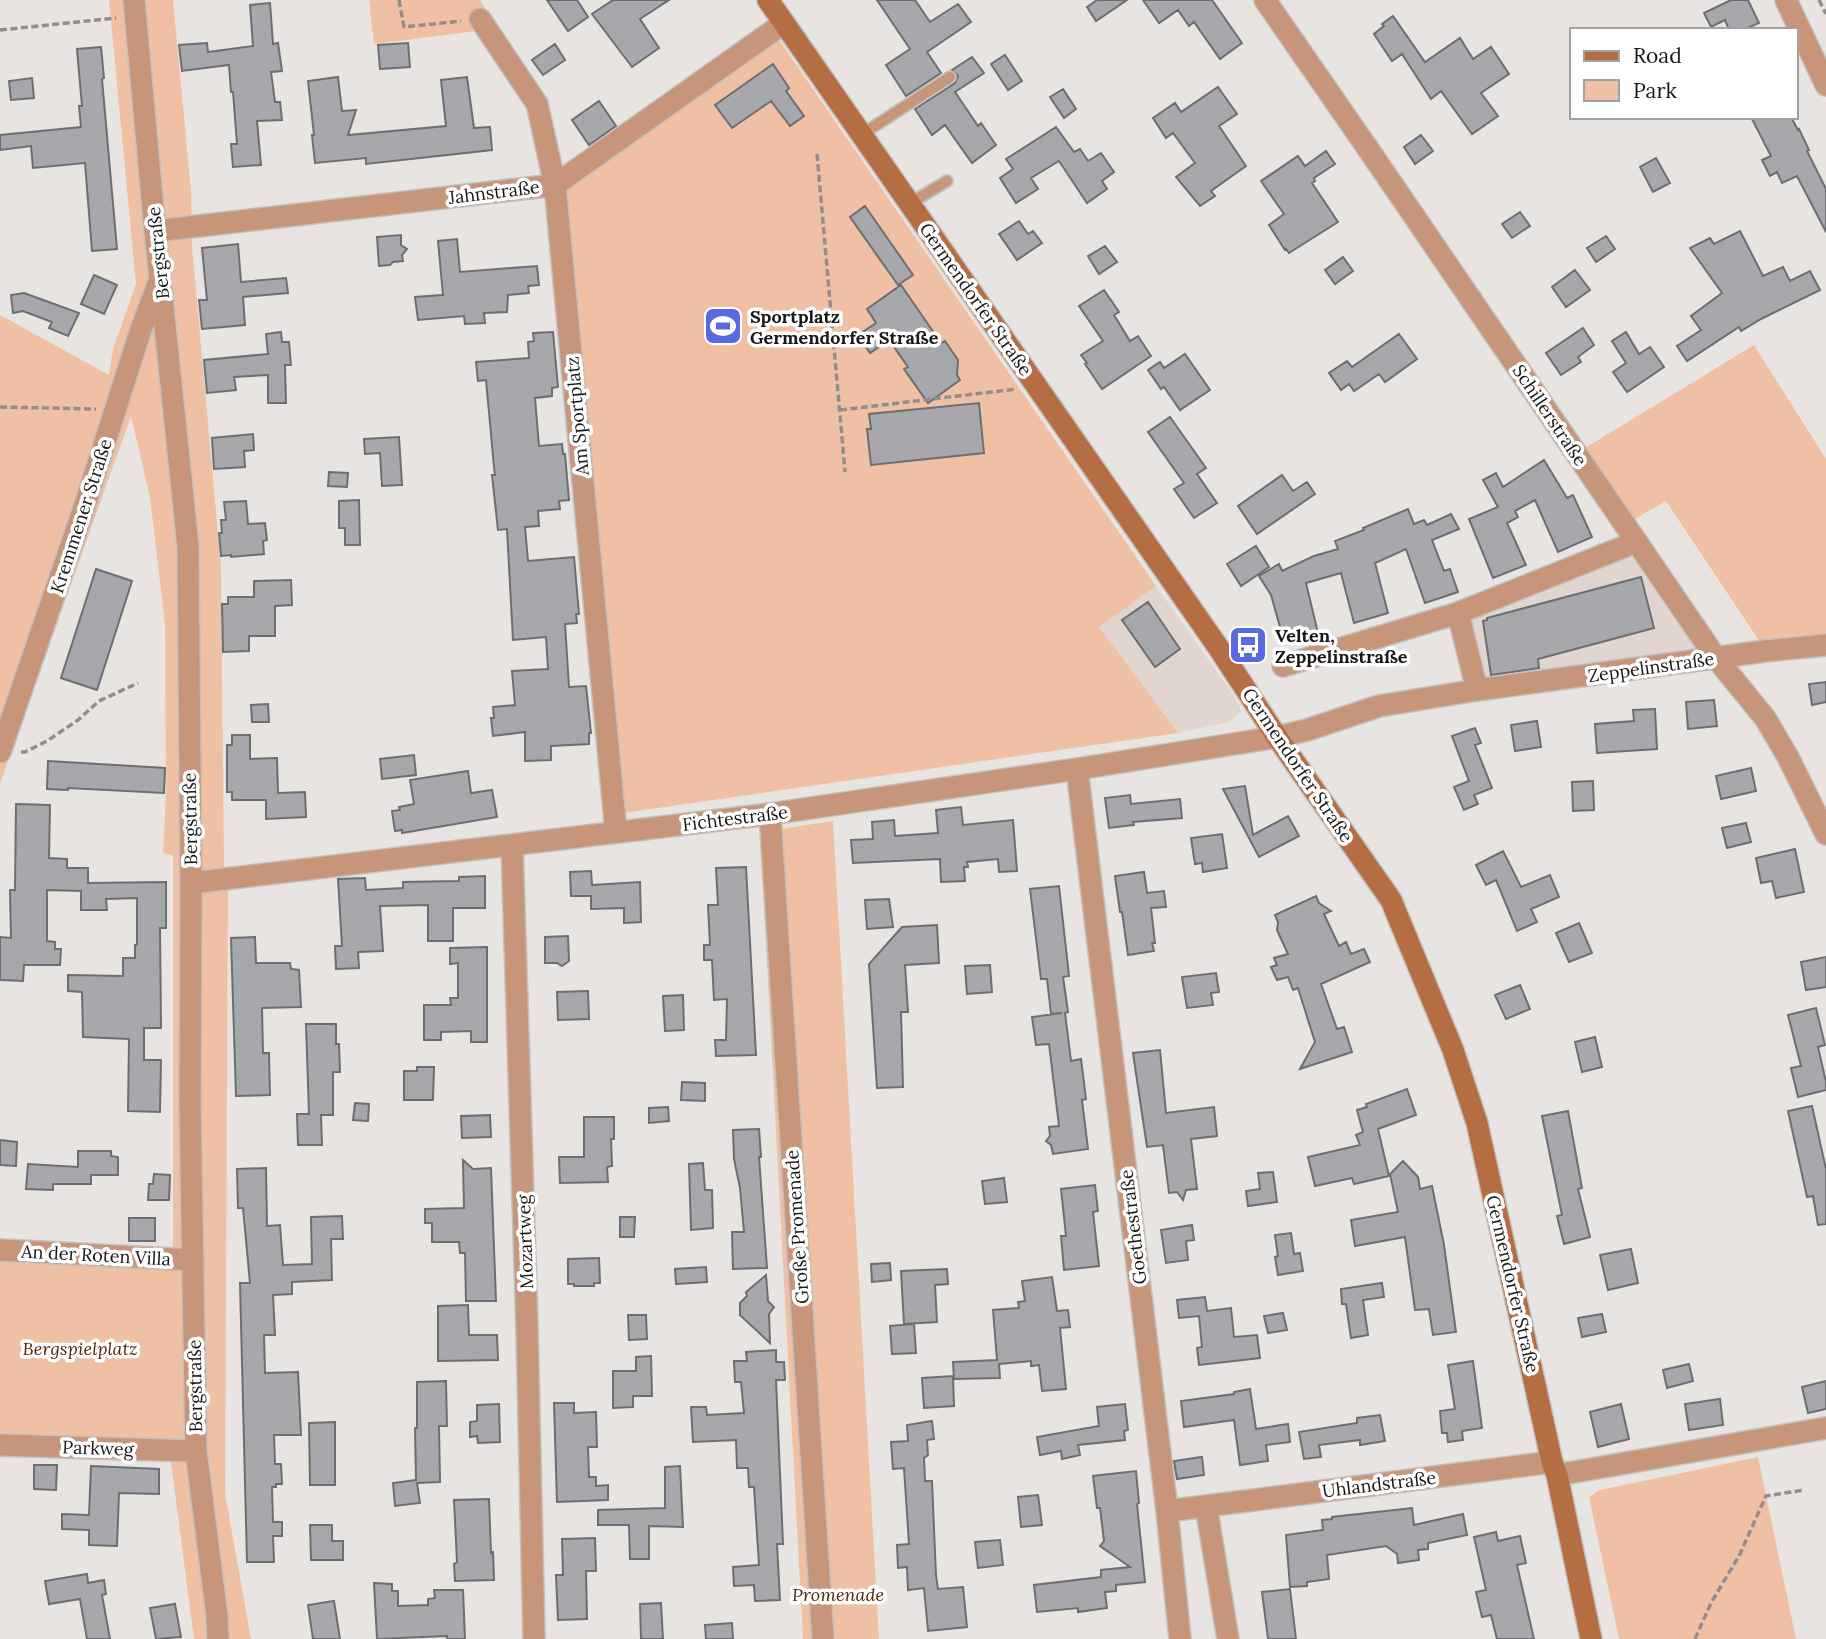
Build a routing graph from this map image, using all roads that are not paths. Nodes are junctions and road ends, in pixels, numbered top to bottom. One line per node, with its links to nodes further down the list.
1 (768, 0): 6 (main road, Germendorfer Straße)
2 (1265, 0): 15 (street, Schillerstraße)
3 (1786, 0): 8 (street)
4 (135, 8): 13 (street, Bergstraße)
5 (480, 19): 11 (street, Am Sportplatz)
6 (784, 23): 9 (main road, Germendorfer Straße); 11 (street, Jahnstraße)
7 (950, 77): 9 (lane)
8 (1826, 85)
9 (861, 135): 12 (main road, Germendorfer Straße)
10 (947, 181): 12 (lane)
11 (555, 184): 13 (street, Jahnstraße); 25 (street, Am Sportplatz)
12 (909, 204): 21 (main road, Germendorfer Straße)
13 (155, 231): 14 (street, Bergstraße)
14 (160, 279): 22 (street, Kremmener Straße); 28 (street, Bergstraße)
15 (1636, 542): 16 (street); 18 (street, Schillerstraße)
16 (1458, 614): 19 (street); 20 (street)
17 (1826, 645): 18 (street, Zeppelinstraße)
18 (1716, 658): 20 (street, Zeppelinstraße); 26 (street, Schillerstraße)
19 (1283, 666)
20 (1477, 690): 21 (street, Zeppelinstraße)
21 (1278, 737): 23 (street, Fichtestraße); 34 (main road, Germendorfer Straße)
22 (1, 750)
23 (1077, 769): 24 (street, Fichtestraße); 36 (street, Goethestraße)
24 (770, 814): 25 (street, Fichtestraße); 39 (street, Große Promenade)
25 (616, 832): 27 (street, Fichtestraße)
26 (1826, 834)
27 (512, 845): 28 (street, Fichtestraße); 38 (street, Mozartweg)
28 (191, 883): 30 (street, Bergstraße)
29 (0, 1250): 30 (street, An der Roten Villa)
30 (193, 1260): 33 (street, Bergstraße)
31 (1826, 1427): 34 (street, Uhlandstraße)
32 (0, 1445): 33 (street, Parkweg)
33 (196, 1451): 37 (street, Bergstraße)
34 (1555, 1469): 35 (street, Uhlandstraße); 42 (main road, Germendorfer Straße)
35 (1206, 1506): 36 (street); 41 (street)
36 (1167, 1511): 40 (street)
37 (218, 1639)
38 (534, 1639)
39 (823, 1639)
40 (1180, 1639)
41 (1225, 1639)
42 (1591, 1639)

